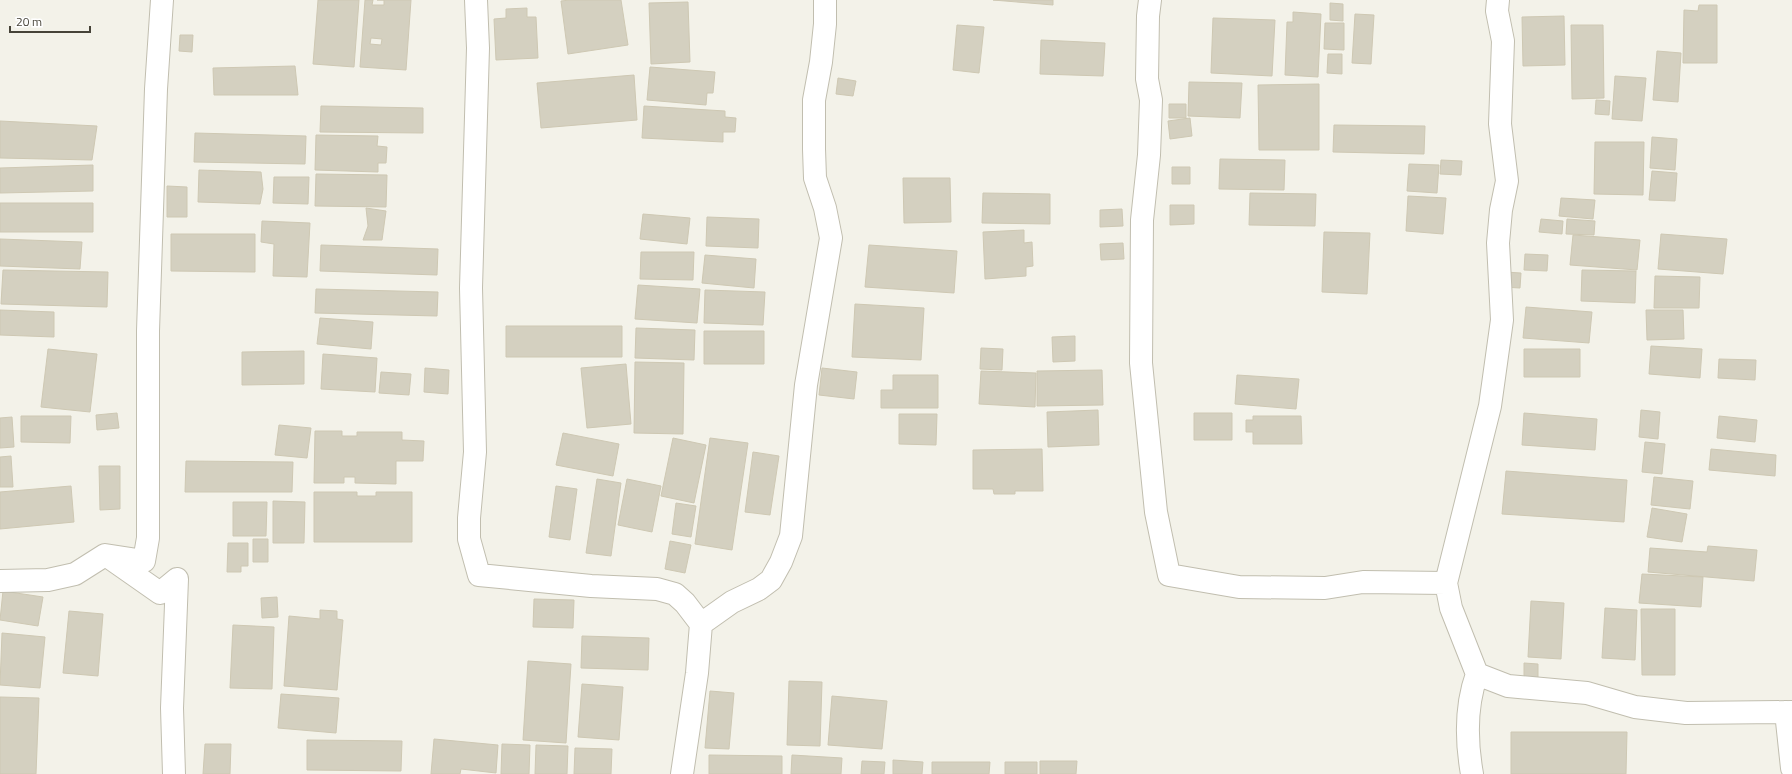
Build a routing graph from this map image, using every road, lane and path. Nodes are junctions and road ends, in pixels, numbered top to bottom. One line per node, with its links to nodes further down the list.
1 (162, 0): 6 (street)
2 (476, 0): 9 (street)
3 (825, 0): 9 (street)
4 (1150, 0): 8 (street)
5 (1498, 0): 8 (street)
6 (105, 555): 7 (street); 13 (street)
7 (0, 581)
8 (1446, 583): 10 (street)
9 (701, 624): 14 (street)
10 (1477, 674): 11 (street); 15 (street)
11 (1789, 712): 12 (street)
12 (1792, 768)
13 (174, 774)
14 (682, 774)
15 (1472, 774)

